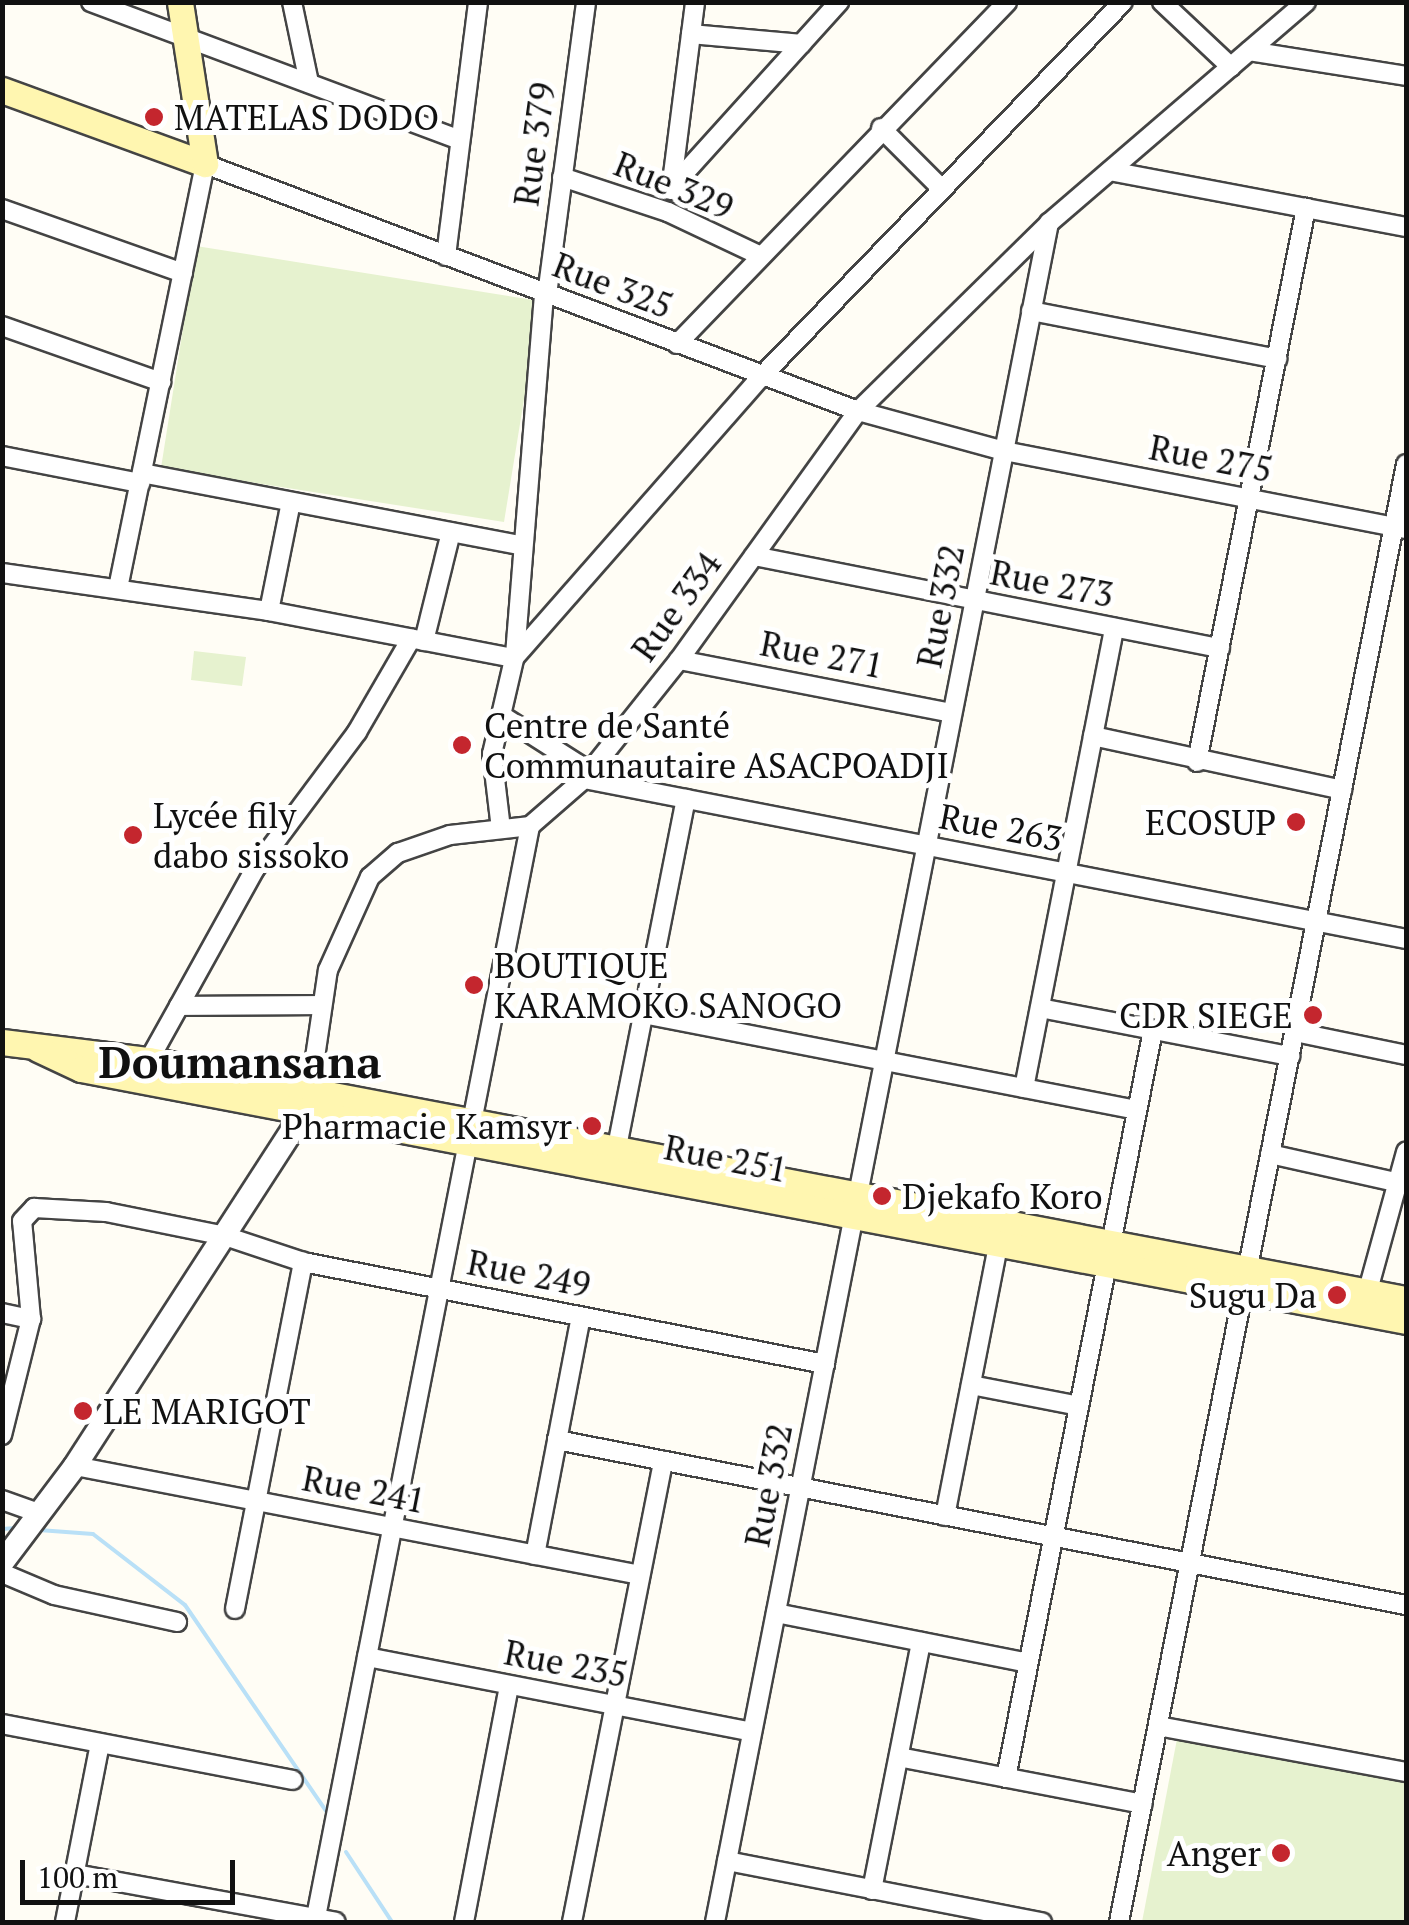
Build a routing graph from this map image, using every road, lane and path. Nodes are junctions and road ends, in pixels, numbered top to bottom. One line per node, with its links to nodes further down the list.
1 (91, 2): 13 (street)
2 (180, 2): 13 (main road)
3 (292, 2): 18 (street)
4 (478, 2): 21 (street)
5 (586, 2): 24 (street, Rue 379)
6 (695, 2): 12 (street)
7 (838, 2): 14 (street)
8 (1007, 2): 20 (street)
9 (1123, 2): 25 (street)
10 (1162, 2): 16 (street)
11 (1306, 2): 15 (street, Rue 334)
12 (691, 34): 14 (street); 26 (street)
13 (187, 38): 18 (street); 22 (main road)
14 (802, 44): 26 (street)
15 (1249, 51): 16 (street, Rue 334); 17 (street)
16 (1231, 67): 23 (street, Rue 334)
17 (1406, 76)
18 (308, 83): 21 (street)
19 (2, 90): 22 (main road)
20 (880, 128): 25 (street); 33 (street)
21 (460, 140): 32 (street)
22 (205, 164): 32 (street, Rue 325); 34 (street)
23 (1110, 171): 27 (street); 30 (street, Rue 334)
24 (562, 177): 29 (street, Rue 329); 35 (street, Rue 379)
25 (940, 187): 40 (street)
26 (671, 188): 29 (street)
27 (1306, 208): 31 (street); 39 (street)
28 (2, 209): 34 (street)
29 (668, 212): 33 (street, Rue 329)
30 (1048, 224): 36 (street, Rue 332); 42 (street, Rue 334)
31 (1406, 227)
32 (446, 256): 35 (street, Rue 325)
33 (761, 256): 38 (street)
34 (183, 273): 41 (street)
35 (546, 294): 38 (street, Rue 325); 51 (street, Rue 379)
36 (1031, 311): 39 (street); 43 (street, Rue 332)
37 (2, 326): 41 (street)
38 (677, 344): 40 (street, Rue 325)
39 (1276, 359): 47 (street)
40 (761, 377): 42 (street, Rue 325); 60 (street)
41 (160, 382): 46 (street)
42 (858, 411): 43 (street, Rue 325); 52 (street, Rue 334)
43 (1004, 451): 47 (street, Rue 275); 55 (street, Rue 332)
44 (2, 456): 46 (street)
45 (1406, 464): 49 (street)
46 (141, 478): 48 (street); 54 (street)
47 (1249, 498): 49 (street, Rue 275); 59 (street)
48 (291, 502): 50 (street); 56 (street)
49 (1400, 528): 67 (street)
50 (451, 532): 51 (street); 58 (street)
51 (520, 544): 60 (street, Rue 379)
52 (754, 556): 55 (street, Rue 273); 61 (street, Rue 334)
53 (2, 572): 54 (street)
54 (118, 588): 56 (street)
55 (974, 601): 57 (street, Rue 273); 62 (street, Rue 332)
56 (269, 612): 58 (street)
57 (1114, 628): 59 (street, Rue 273); 64 (street)
58 (418, 640): 60 (street); 76 (street)
59 (1220, 648): 65 (street)
60 (514, 658): 63 (street, Rue 379)
61 (679, 660): 62 (street, Rue 271); 66 (street, Rue 334)
62 (952, 713): 71 (street, Rue 332)
63 (501, 715): 66 (street); 70 (street, Rue 379)
64 (1093, 736): 65 (street); 72 (street)
65 (1197, 762): 67 (street)
66 (586, 775): 68 (street, Rue 263); 69 (street, Rue 334)
67 (1342, 790): 73 (street)
68 (686, 799): 71 (street, Rue 263); 78 (street)
69 (530, 826): 70 (street); 90 (street)
70 (501, 829): 75 (street)
71 (926, 846): 72 (street, Rue 263); 86 (street, Rue 332)
72 (1066, 873): 73 (street, Rue 263); 77 (street)
73 (1316, 922): 74 (street, Rue 263); 80 (street)
74 (1406, 939)
75 (319, 1005): 76 (street); 88 (street)
76 (179, 1006): 85 (street)
77 (1040, 1008): 79 (street); 87 (street)
78 (643, 1014): 86 (street); 93 (street)
79 (1153, 1030): 84 (street); 89 (street)
80 (1295, 1032): 83 (street); 84 (street)
81 (2, 1042): 82 (main road, Rue 251)
82 (38, 1049): 85 (main road, Rue 251); 88 (main road, Rue 251)
83 (1406, 1054)
84 (1290, 1056): 91 (street)
85 (149, 1060): 88 (main road, Rue 251)
86 (884, 1061): 87 (street); 95 (street, Rue 332)
87 (1024, 1088): 89 (street)
88 (308, 1100): 90 (main road, Rue 251); 97 (street)
89 (1137, 1110): 98 (street)
90 (469, 1132): 93 (main road, Rue 251); 102 (street)
91 (1270, 1154): 94 (street); 101 (street)
92 (1406, 1155): 94 (street)
93 (615, 1160): 95 (main road, Rue 251)
94 (1400, 1183): 104 (street)
95 (857, 1205): 96 (main road, Rue 251); 109 (street, Rue 332)
96 (1001, 1233): 98 (main road, Rue 251); 100 (main road, Rue 251); 110 (street)
97 (225, 1236): 99 (street, Rue 249); 107 (street, Rue 249); 115 (street)
98 (1109, 1241): 100 (street); 101 (main road, Rue 251)
99 (303, 1262): 102 (street, Rue 249); 118 (street)
100 (1103, 1267): 101 (main road, Rue 251); 111 (street)
101 (1244, 1280): 104 (main road, Rue 251); 125 (street)
102 (439, 1289): 106 (street, Rue 249); 121 (street)
103 (1406, 1299): 104 (main road, Rue 251)
104 (1365, 1302): 108 (main road, Rue 251)
105 (2, 1313): 107 (street)
106 (581, 1316): 109 (street, Rue 249); 113 (street)
107 (31, 1318): 112 (street)
108 (1406, 1322)
109 (825, 1364): 116 (street, Rue 332)
110 (971, 1385): 111 (street); 120 (street)
111 (1079, 1406): 122 (street)
112 (2, 1434)
113 (557, 1440): 114 (street); 123 (street)
114 (662, 1461): 116 (street); 127 (street)
115 (75, 1466): 118 (street, Rue 241); 119 (street)
116 (800, 1488): 120 (street); 130 (street, Rue 332)
117 (2, 1500): 119 (street)
118 (256, 1501): 121 (street, Rue 241); 129 (street)
119 (41, 1514): 124 (street)
120 (946, 1516): 122 (street)
121 (392, 1527): 123 (street, Rue 241); 133 (street)
122 (1053, 1537): 125 (street); 134 (street)
123 (535, 1555): 127 (street, Rue 241)
124 (2, 1563)
125 (1190, 1563): 128 (street); 138 (street)
126 (2, 1573): 131 (street)
127 (640, 1576): 136 (street)
128 (1406, 1605)
129 (235, 1608)
130 (776, 1614): 132 (street); 139 (street, Rue 332)
131 (177, 1622)
132 (921, 1642): 134 (street); 141 (street)
133 (367, 1657): 135 (street, Rue 235); 150 (street)
134 (1028, 1663): 143 (street)
135 (509, 1685): 136 (street, Rue 235); 152 (street)
136 (614, 1706): 139 (street, Rue 235); 153 (street)
137 (2, 1724): 140 (street)
138 (1158, 1726): 142 (street); 145 (street)
139 (752, 1732): 146 (street, Rue 332)
140 (100, 1743): 144 (street); 147 (street)
141 (898, 1757): 143 (street); 148 (street)
142 (1406, 1772)
143 (1006, 1778): 145 (street)
144 (292, 1780)
145 (1142, 1804): 156 (street)
146 (727, 1862): 148 (street); 154 (street, Rue 332)
147 (74, 1874): 149 (street); 150 (street)
148 (872, 1890): 155 (street)
149 (65, 1922)
150 (315, 1922): 151 (street)
151 (336, 1922)
152 (464, 1922)
153 (572, 1922)
154 (715, 1922)
155 (1042, 1922)
156 (1119, 1922)

